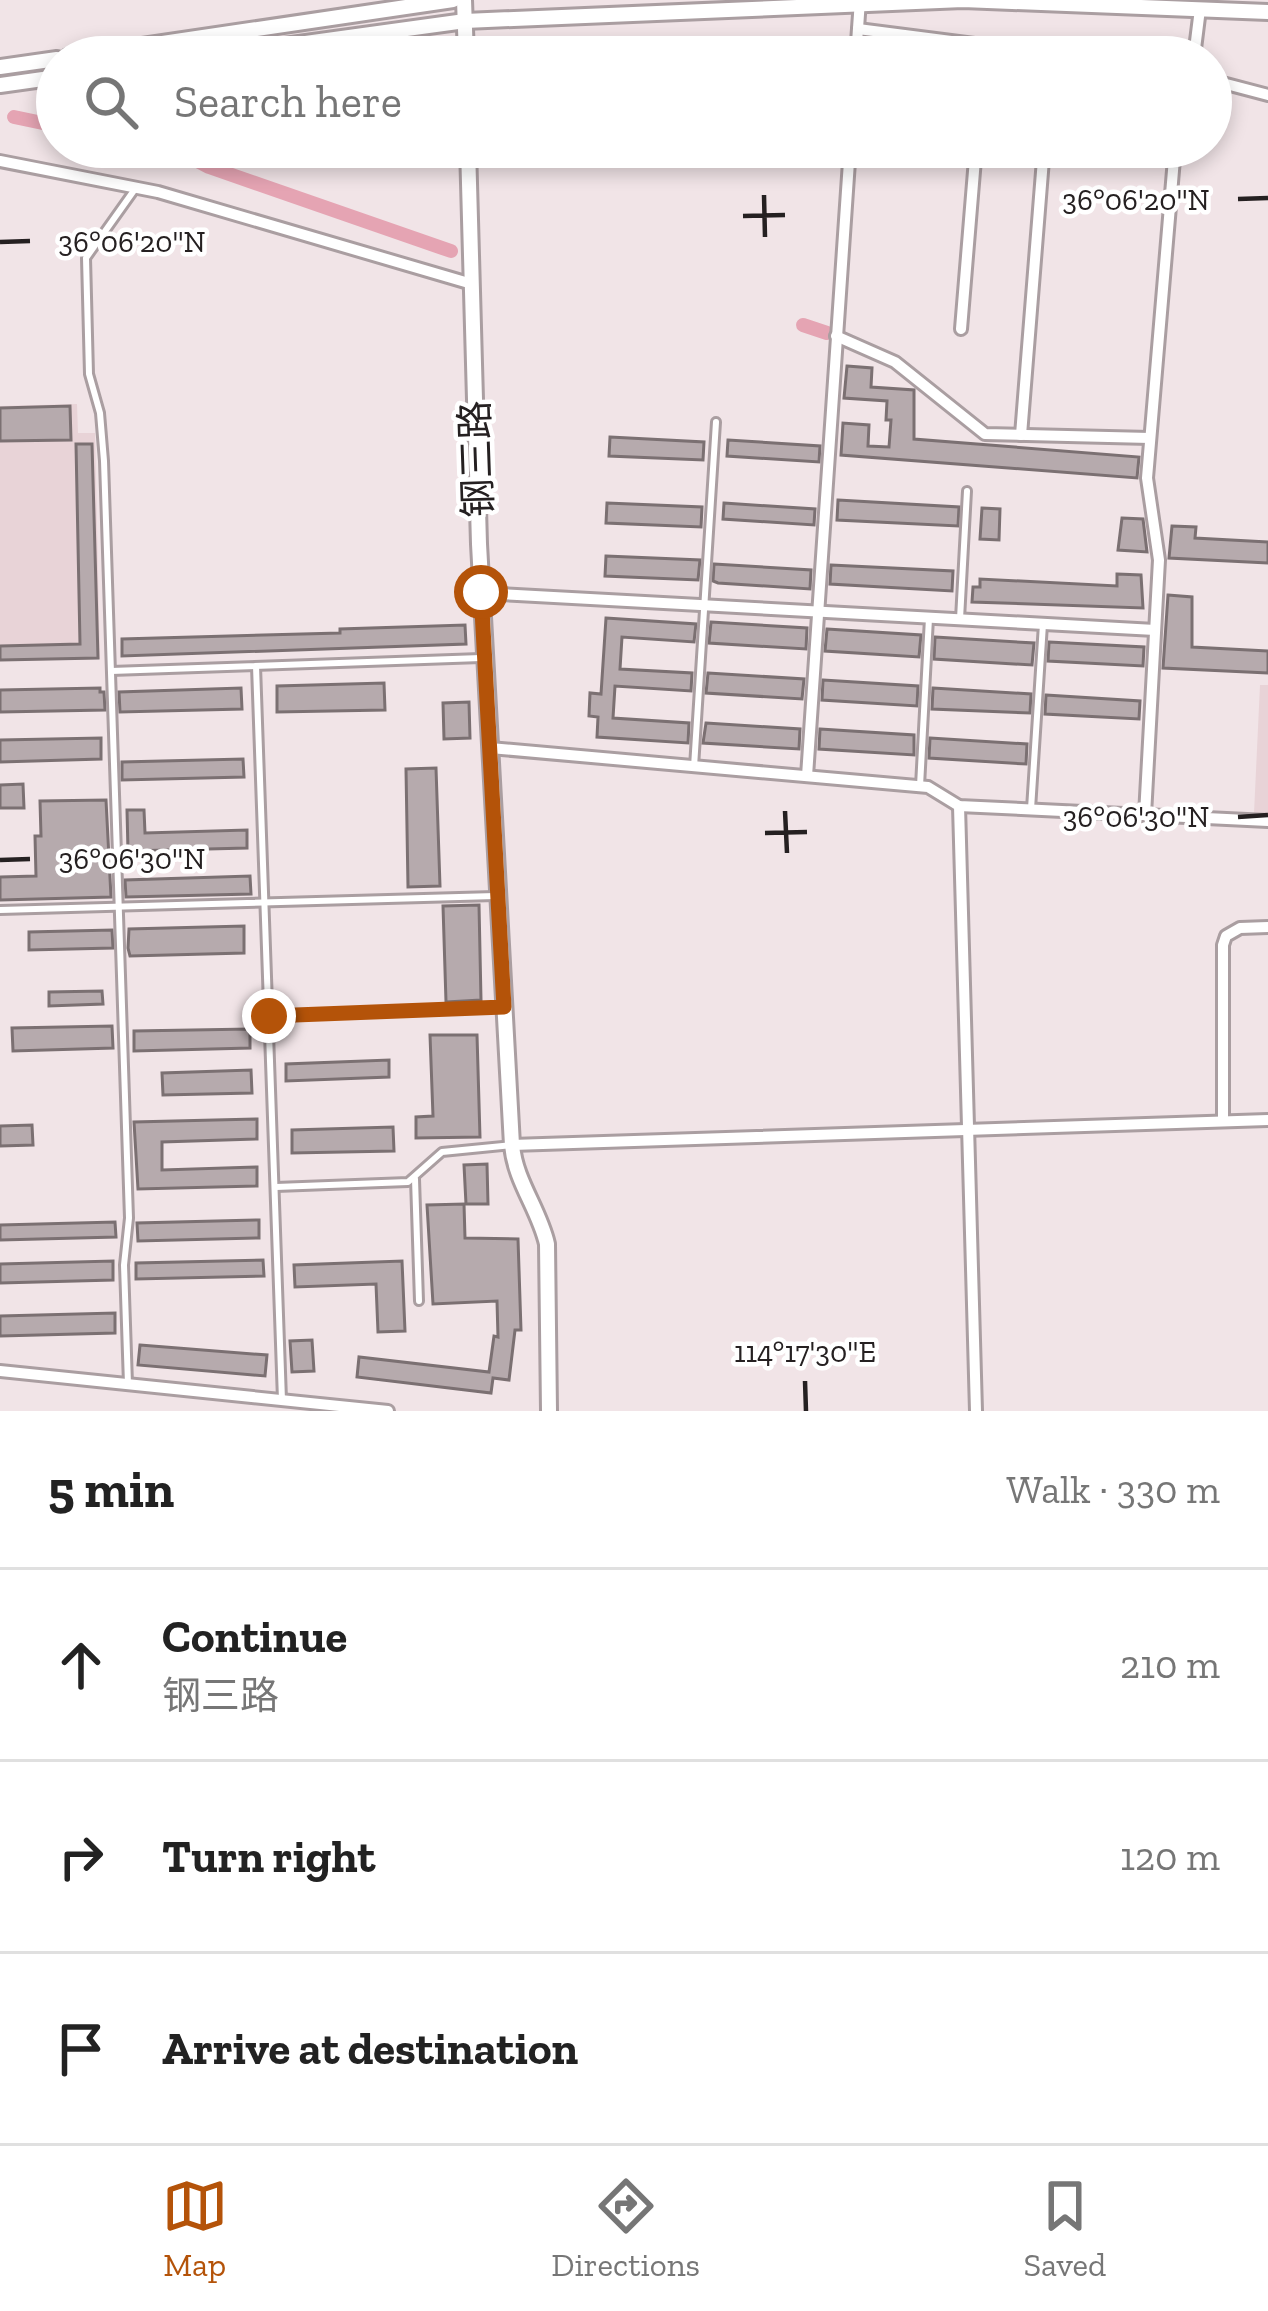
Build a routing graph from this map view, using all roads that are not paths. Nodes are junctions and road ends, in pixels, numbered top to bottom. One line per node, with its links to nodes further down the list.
1 (453, 0): 8 (street)
2 (464, 0): 6 (street)
3 (860, 2): 4 (street); 6 (street); 7 (street)
4 (1200, 9): 5 (street); 13 (street)
5 (1268, 11)
6 (465, 20): 9 (street); 10 (street)
7 (858, 29): 11 (street); 12 (street)
8 (210, 36)
9 (352, 36)
10 (465, 36)
11 (858, 36)
12 (898, 36)
13 (1197, 36)
14 (36, 62): 15 (street)
15 (0, 67)
16 (36, 80): 17 (street)
17 (0, 85)
18 (1232, 86): 19 (street)
19 (1268, 95)
20 (0, 161): 21 (street)
21 (36, 168)
22 (37, 168): 28 (street)
23 (469, 168): 29 (street, 钢三路)
24 (848, 168): 31 (street)
25 (974, 168): 30 (street)
26 (1043, 168): 33 (street)
27 (1173, 168): 34 (street)
28 (136, 187): 29 (street); 45 (lane)
29 (472, 284): 36 (street, 钢三路)
30 (961, 329)
31 (836, 336): 33 (street); 38 (street)
32 (716, 422): 37 (lane)
33 (1021, 435): 34 (street)
34 (1150, 438): 42 (street)
35 (967, 490): 40 (lane)
36 (481, 592): 37 (street); 43 (street, 钢三路)
37 (704, 605): 38 (street); 47 (lane)
38 (820, 611): 39 (street); 48 (street)
39 (929, 618): 40 (street); 49 (lane)
40 (960, 620): 41 (street)
41 (1043, 624): 42 (street); 51 (lane)
42 (1155, 630): 52 (street)
43 (485, 657): 44 (lane); 46 (street, 钢三路)
44 (256, 666): 45 (lane); 55 (lane)
45 (111, 671): 56 (lane)
46 (490, 748): 47 (street); 54 (street, 钢三路)
47 (694, 766): 48 (street)
48 (807, 776): 49 (street)
49 (920, 787): 50 (street)
50 (958, 806): 51 (street); 63 (street)
51 (1031, 809): 52 (street)
52 (1145, 815): 53 (street)
53 (1268, 821)
54 (498, 896): 55 (lane); 59 (street, 钢三路)
55 (264, 903): 56 (lane); 60 (lane)
56 (119, 907): 57 (lane); 69 (lane)
57 (0, 910)
58 (1268, 927): 62 (street)
59 (504, 1007): 60 (lane); 64 (street, 钢三路)
60 (269, 1016): 66 (lane)
61 (1268, 1120): 62 (street)
62 (1223, 1121): 63 (street)
63 (967, 1130): 64 (street); 73 (street)
64 (512, 1145): 65 (lane); 72 (street, 钢三路)
65 (415, 1176): 66 (lane); 67 (lane)
66 (276, 1187): 70 (lane)
67 (418, 1301)
68 (0, 1371): 69 (street)
69 (128, 1384): 70 (street)
70 (283, 1400): 71 (street)
71 (388, 1411)
72 (549, 1411)
73 (976, 1411)

